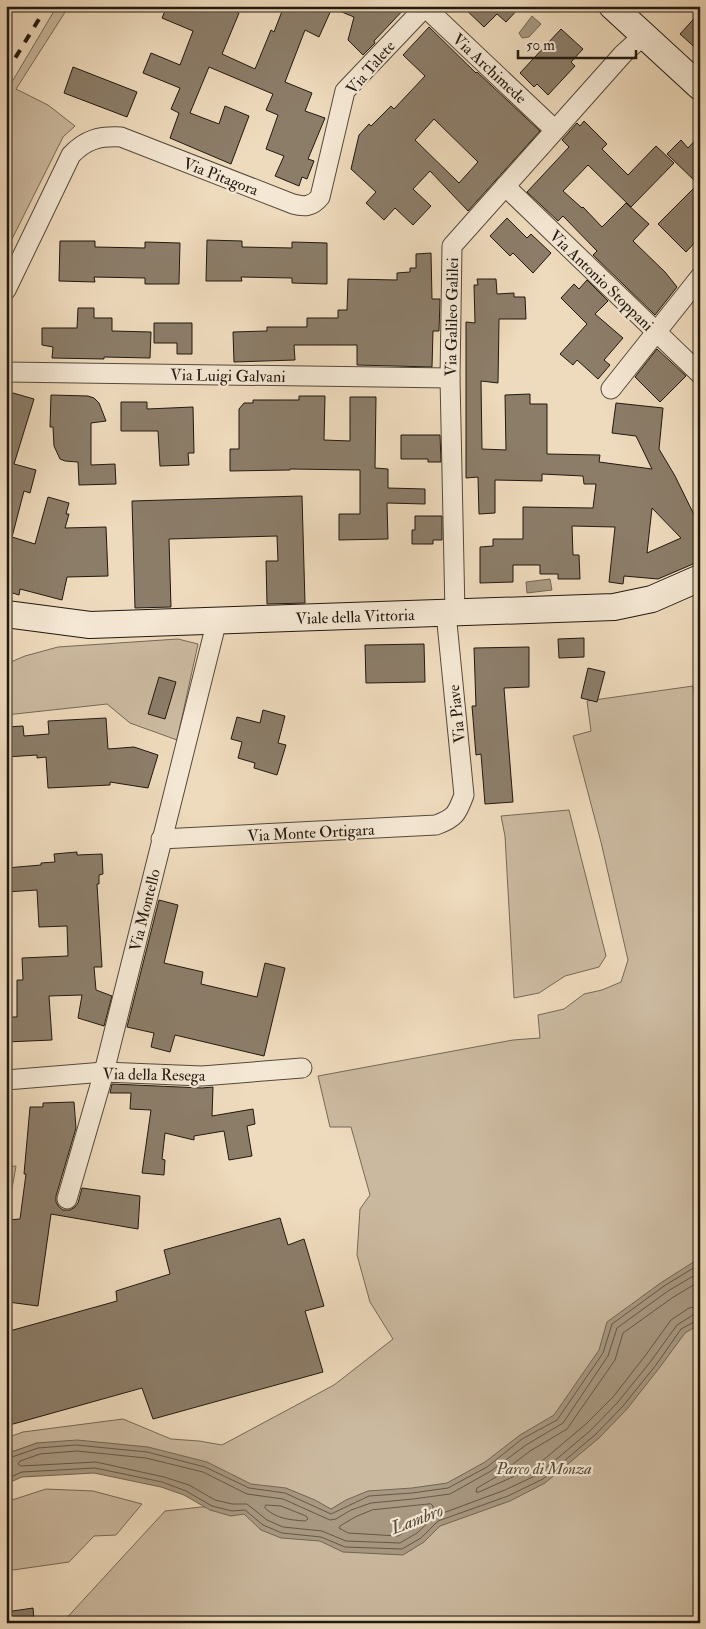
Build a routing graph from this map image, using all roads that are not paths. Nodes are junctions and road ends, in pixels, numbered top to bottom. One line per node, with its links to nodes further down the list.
1 (424, 6): 5 (street, Via Archimede); 7 (street, Via Talete)
2 (612, 6): 3 (street)
3 (644, 35): 4 (street); 5 (street, Via Galileo Galilei)
4 (700, 87)
5 (555, 130): 6 (street, Via Galileo Galilei)
6 (505, 186): 10 (street, Via Antonio Stoppani); 13 (street, Via Galileo Galilei)
7 (320, 197): 9 (street, Via Pitagora)
8 (700, 277): 10 (street)
9 (6, 290)
10 (655, 332): 12 (street, Via Antonio Stoppani); 14 (street)
11 (6, 372): 13 (street, Via Luigi Galvani)
12 (700, 374)
13 (450, 378): 16 (street, Via Galileo Galilei)
14 (612, 389)
15 (700, 578): 16 (street, Viale della Vittoria)
16 (451, 613): 18 (street, Viale della Vittoria); 19 (street, Via Piave)
17 (6, 614): 18 (street, Viale della Vittoria)
18 (217, 620): 20 (street, Via Montello)
19 (458, 813): 20 (street, Via Monte Ortigara)
20 (162, 839): 22 (street, Via Montello)
21 (302, 1068): 22 (street, Via della Resega)
22 (104, 1072): 23 (street, Via della Resega); 24 (street, Via Montello)
23 (6, 1080)
24 (67, 1199)

